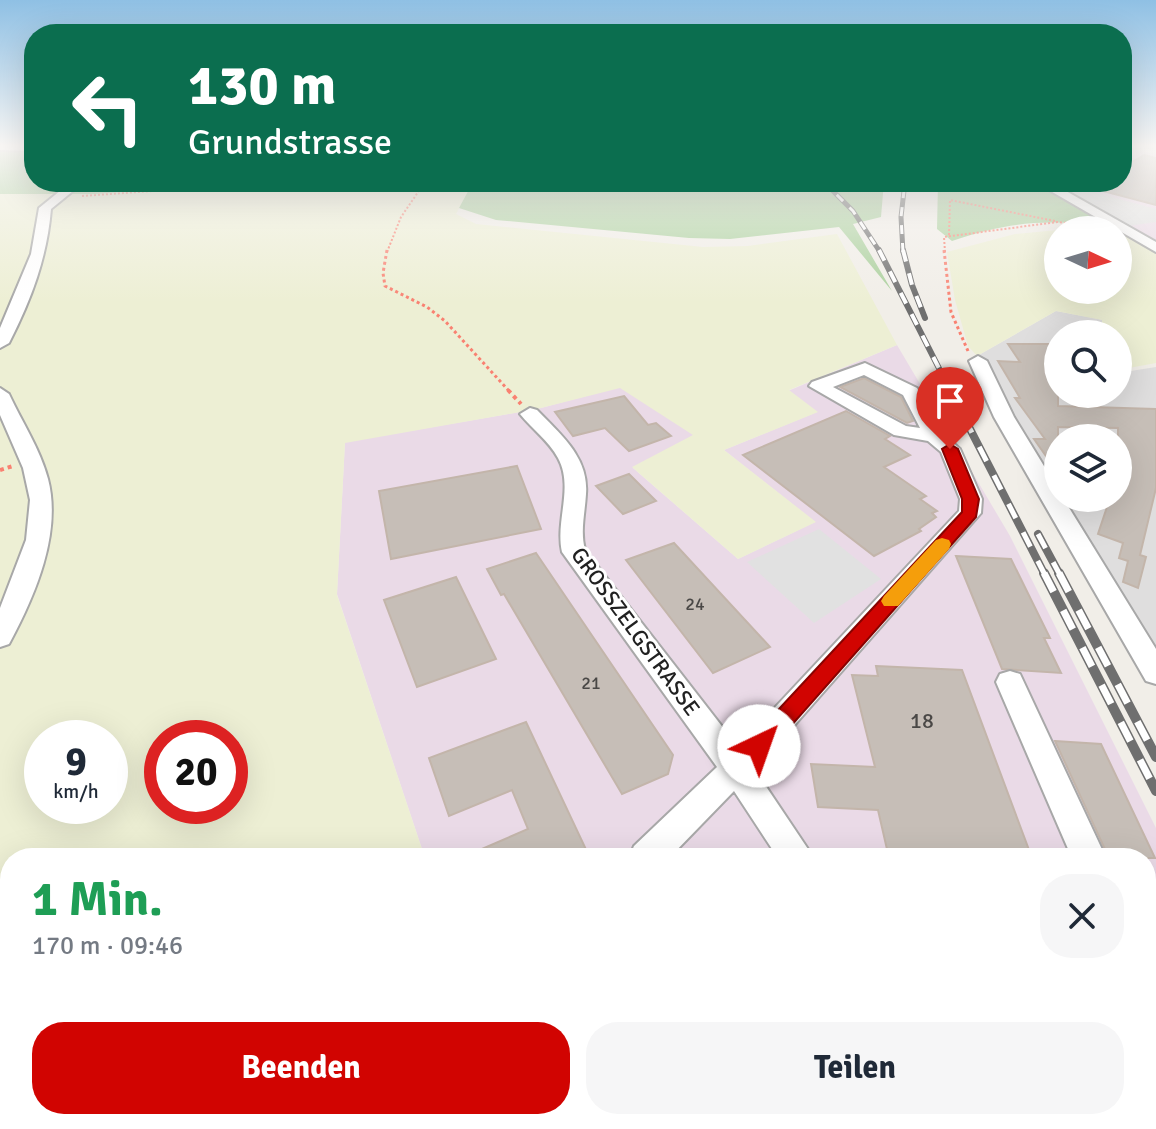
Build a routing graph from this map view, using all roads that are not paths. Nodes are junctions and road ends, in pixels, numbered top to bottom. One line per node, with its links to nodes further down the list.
1 (56, 198): 4 (street)
2 (1067, 198): 3 (street)
3 (1156, 248)
4 (0, 343)
5 (978, 361): 10 (street)
6 (0, 394): 9 (street)
7 (530, 414): 12 (street, GROSSZELGSTRASSE)
8 (942, 442): 8 (street); 12 (street)
9 (0, 637)
10 (1156, 673)
11 (1010, 682): 15 (street)
12 (737, 769): 13 (street); 14 (street, GROSSZELGSTRASSE)
13 (656, 848)
14 (790, 848)
15 (1085, 848)

